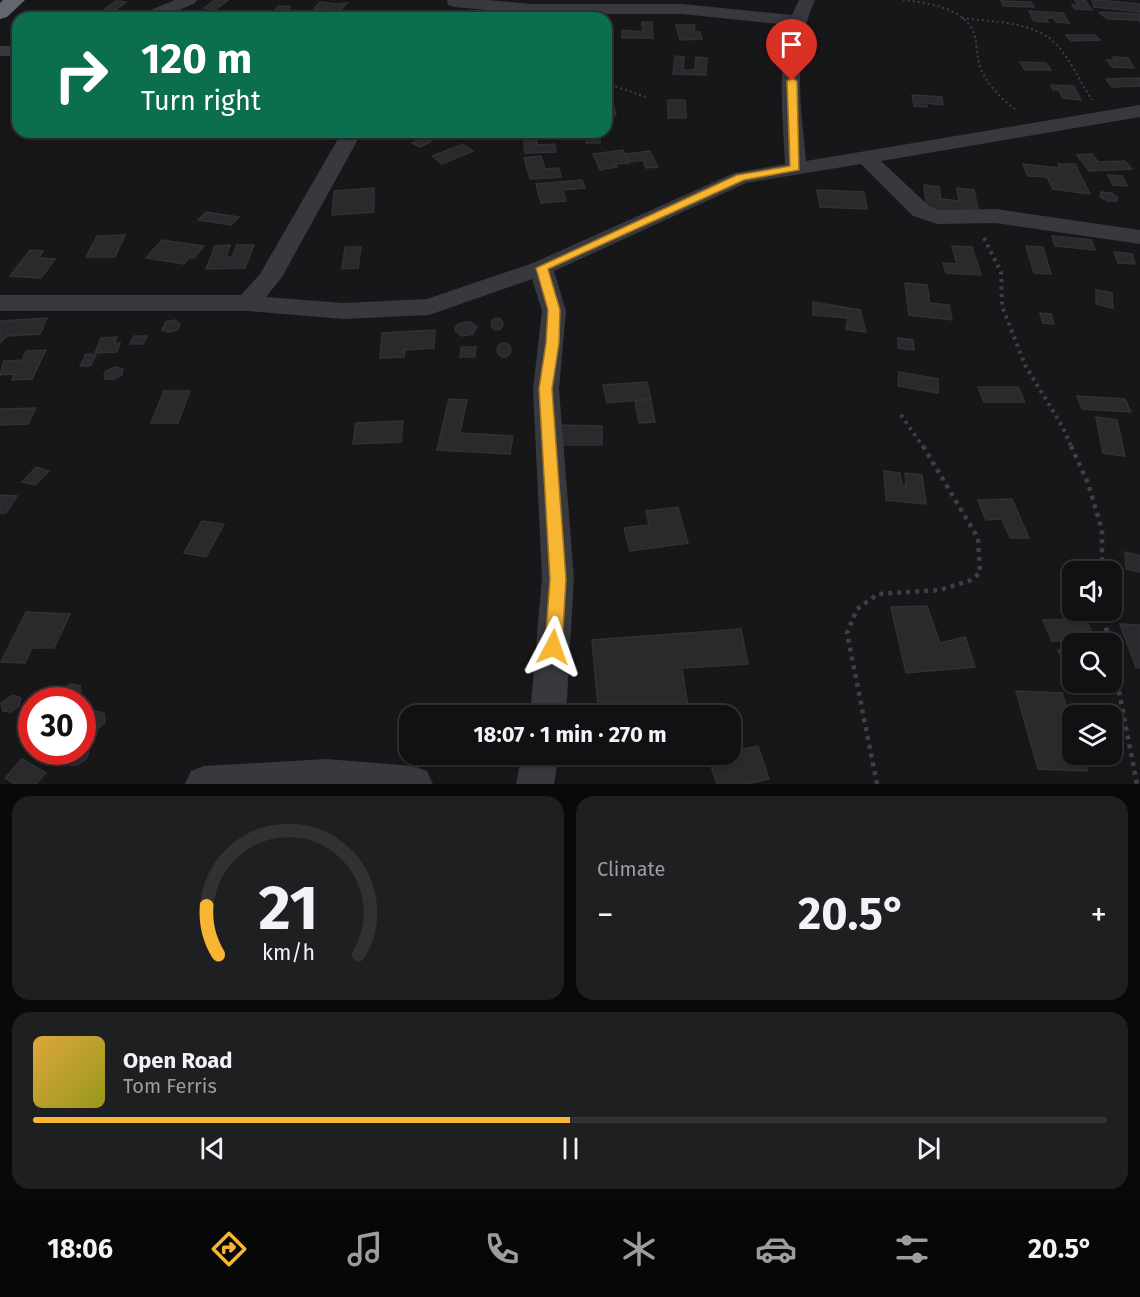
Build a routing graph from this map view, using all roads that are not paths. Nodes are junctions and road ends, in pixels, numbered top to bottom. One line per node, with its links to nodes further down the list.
1 (15, 0): 5 (highway)
2 (189, 0): 6 (street)
3 (807, 0): 7 (street)
4 (455, 1): 7 (street)
5 (0, 12)
6 (161, 12)
7 (798, 21): 11 (street)
8 (1135, 117): 10 (street)
9 (349, 138): 15 (street)
10 (865, 157): 11 (street); 12 (street)
11 (796, 168): 13 (street)
12 (1140, 237)
13 (542, 268): 15 (street); 16 (street)
14 (0, 303): 15 (street)
15 (249, 303)
16 (549, 705)
17 (539, 765): 20 (street)
18 (204, 784): 19 (street)
19 (404, 784)
20 (535, 784)

